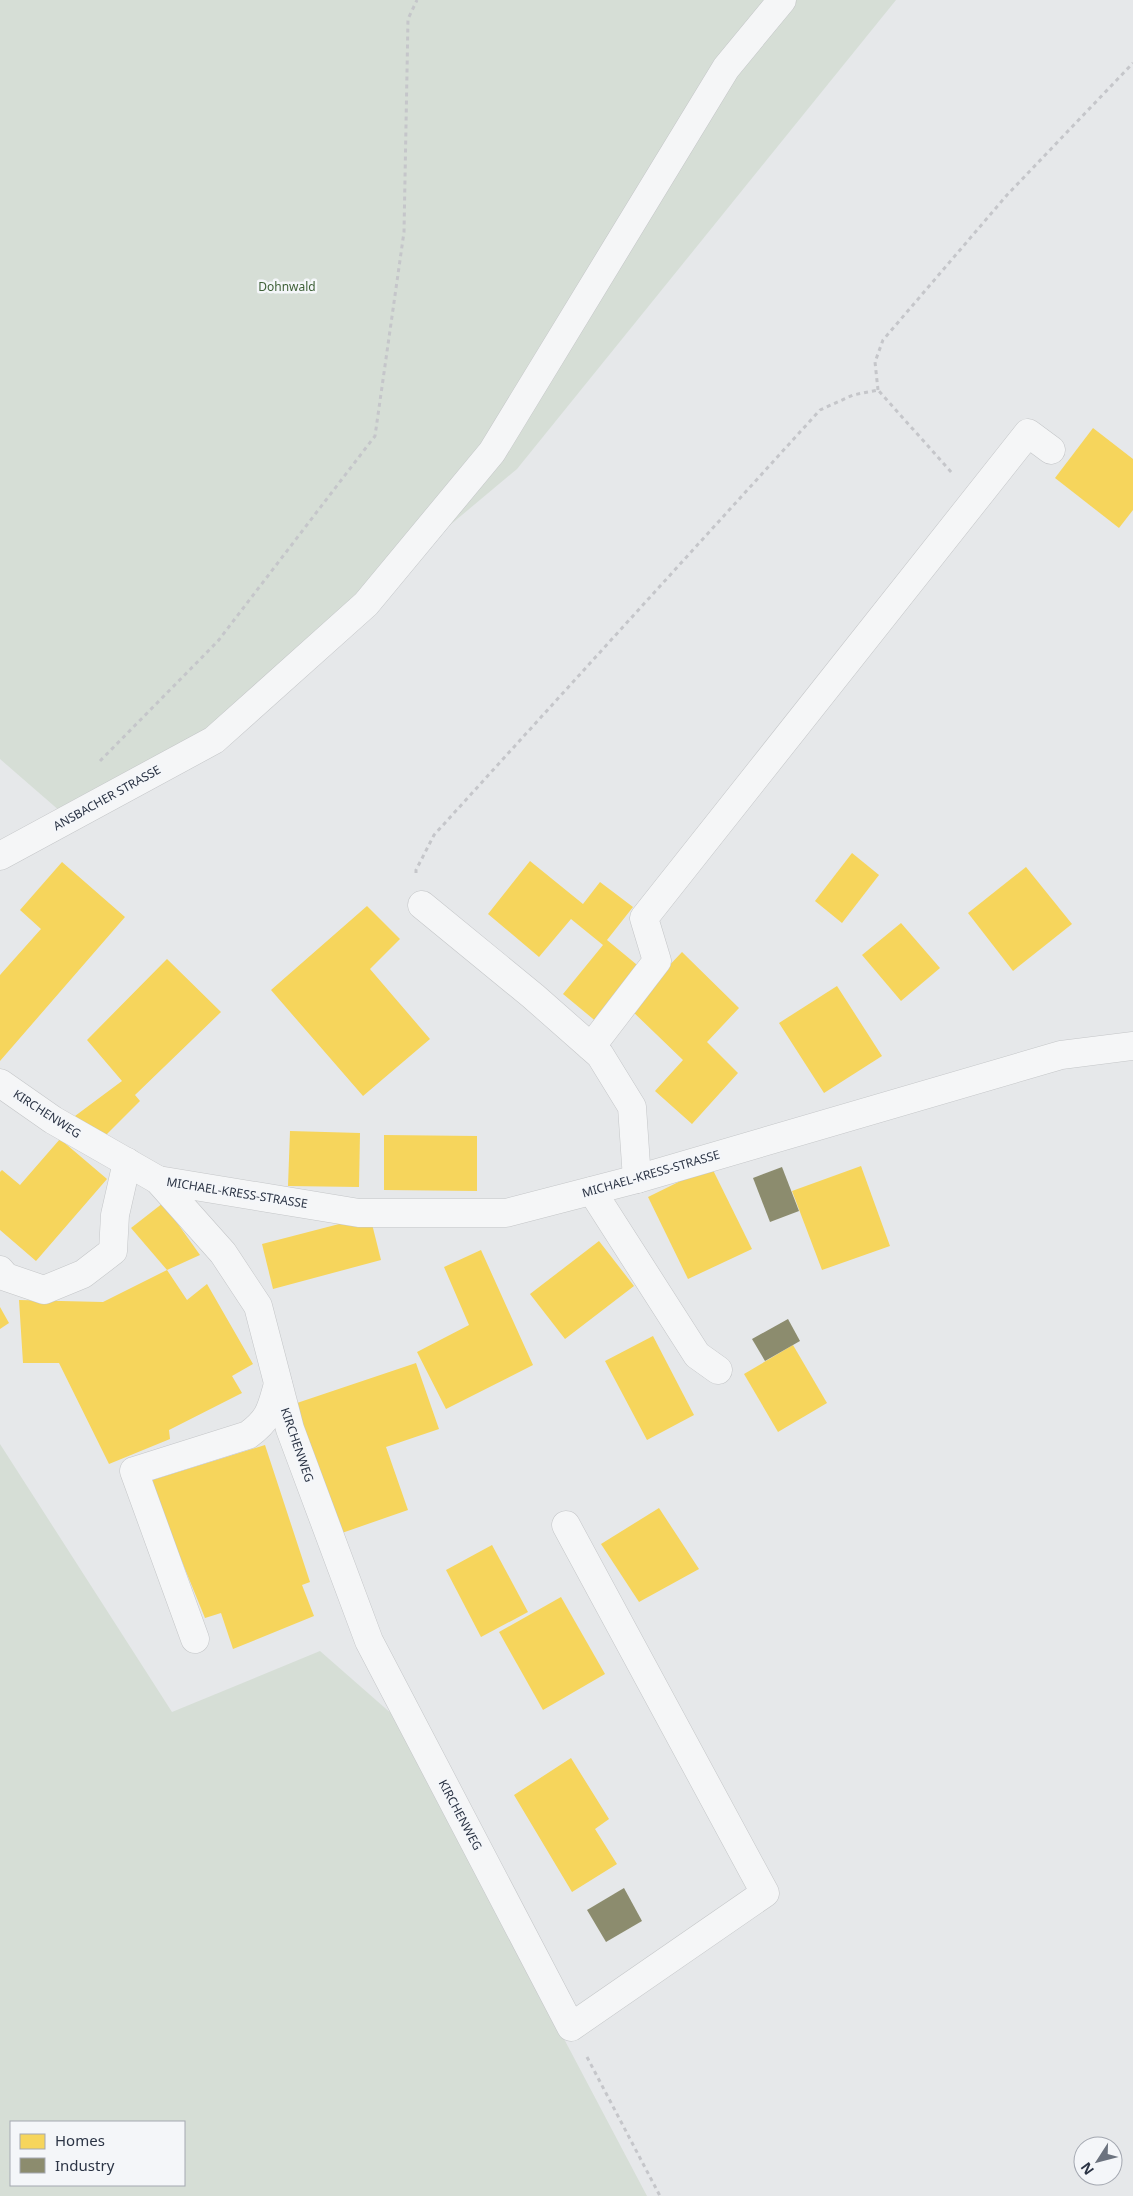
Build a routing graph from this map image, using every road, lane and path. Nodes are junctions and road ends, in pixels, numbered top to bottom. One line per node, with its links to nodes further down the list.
1 (417, 0): 7 (path)
2 (782, 0): 8 (street, ANSBACHER STRASSE)
3 (1133, 63): 4 (path)
4 (878, 390): 6 (path); 9 (path)
5 (1051, 450): 6 (street)
6 (976, 499): 10 (street)
7 (94, 767)
8 (0, 856)
9 (422, 905): 10 (street)
10 (591, 1046): 14 (street)
11 (1133, 1046): 14 (street, MICHAEL-KRESS-STRASSE)
12 (1, 1086): 13 (street, KIRCHENWEG)
13 (126, 1162): 15 (street, KIRCHENWEG); 17 (street)
14 (637, 1179): 16 (street, MICHAEL-KRESS-STRASSE)
15 (158, 1180): 16 (street, MICHAEL-KRESS-STRASSE); 19 (street, KIRCHENWEG)
16 (592, 1191): 18 (street)
17 (0, 1270)
18 (718, 1370)
19 (278, 1384): 21 (street); 22 (street, KIRCHENWEG)
20 (566, 1525): 22 (street)
21 (195, 1639)
22 (571, 2027): 23 (path)
23 (660, 2196)

